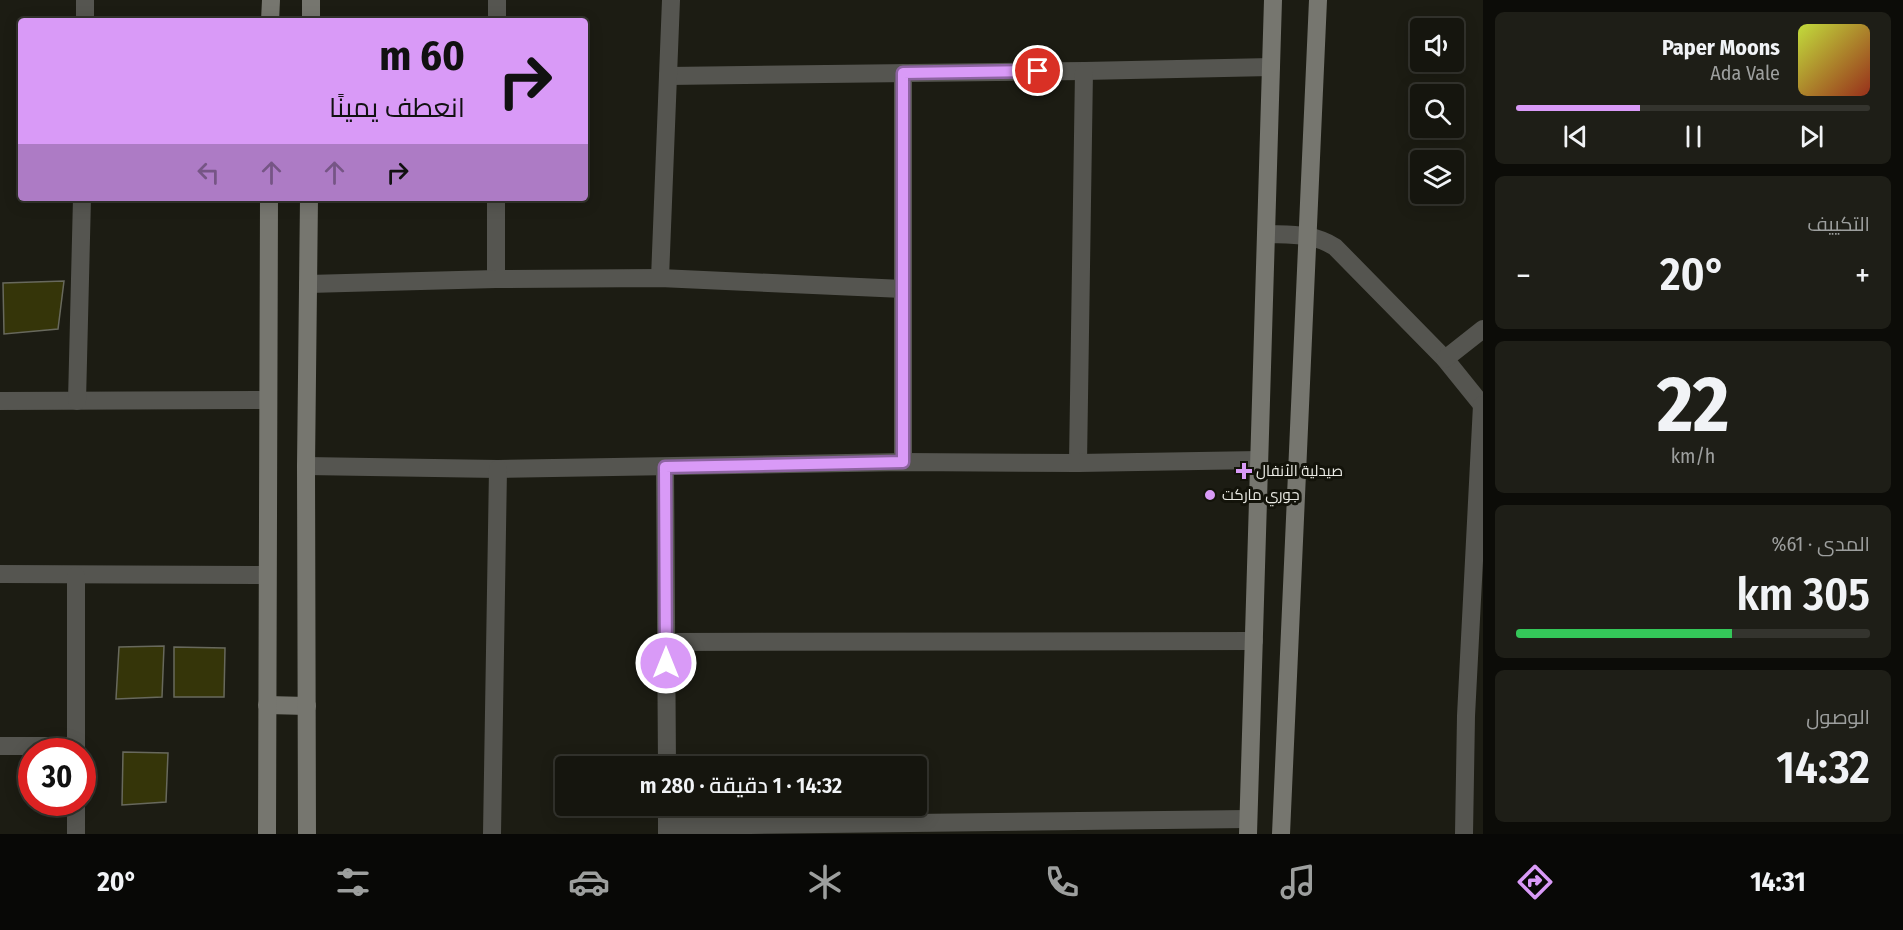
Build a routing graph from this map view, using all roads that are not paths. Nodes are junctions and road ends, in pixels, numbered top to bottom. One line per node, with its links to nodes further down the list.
1 (86, 0): 8 (street)
2 (271, 0): 9 (street)
3 (311, 0): 10 (street)
4 (497, 0): 11 (street)
5 (671, 0): 15 (street)
6 (1273, 0): 12 (street)
7 (1318, 0): 21 (street)
8 (85, 18)
9 (270, 18)
10 (311, 18)
11 (497, 18)
12 (1271, 67): 13 (street); 20 (street)
13 (1084, 71): 14 (street); 34 (street)
14 (903, 73): 15 (street); 25 (street)
15 (668, 76): 22 (street)
16 (81, 201): 30 (street)
17 (269, 201): 28 (street)
18 (309, 201): 24 (street)
19 (496, 201): 23 (street)
20 (1266, 234): 21 (street); 32 (street)
21 (1306, 235): 27 (street); 57 (street)
22 (660, 278): 23 (street); 25 (street)
23 (496, 279): 24 (street)
24 (308, 284): 35 (street)
25 (903, 289): 33 (street)
26 (1483, 329): 27 (street)
27 (1444, 359): 31 (street)
28 (268, 400): 30 (street); 39 (street)
29 (0, 401): 30 (street)
30 (77, 401)
31 (1482, 405): 45 (street)
32 (1259, 460): 34 (street); 41 (street)
33 (903, 462): 34 (street); 36 (street)
34 (1078, 463)
35 (306, 465): 37 (street); 44 (street)
36 (665, 467): 37 (street); 42 (street)
37 (498, 469): 56 (street)
38 (0, 574): 40 (street)
39 (267, 574): 40 (street); 43 (street)
40 (76, 576): 46 (street)
41 (1254, 641): 42 (street); 51 (street)
42 (666, 642): 49 (street)
43 (267, 705): 44 (street); 54 (street)
44 (307, 706): 55 (street)
45 (1475, 716): 58 (street)
46 (76, 738)
47 (0, 746): 48 (street)
48 (18, 747)
49 (667, 756)
50 (76, 816): 53 (street)
51 (1248, 826): 52 (street)
52 (667, 830)
53 (76, 834)
54 (267, 834)
55 (307, 834)
56 (492, 834)
57 (1281, 834)
58 (1464, 834)

